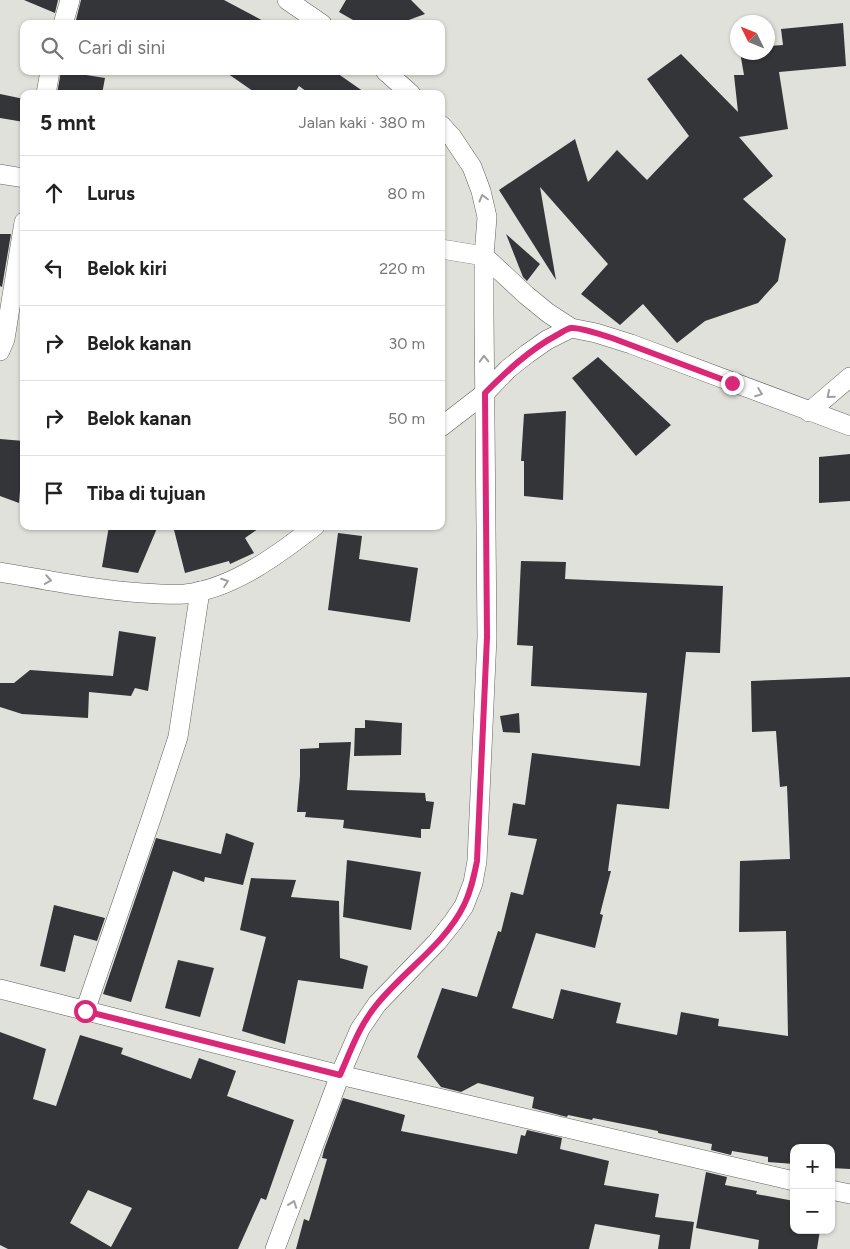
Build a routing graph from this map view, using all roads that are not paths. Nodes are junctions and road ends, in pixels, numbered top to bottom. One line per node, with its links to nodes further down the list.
1 (70, 0): 3 (street)
2 (287, 0): 4 (street)
3 (64, 20)
4 (316, 20)
5 (49, 75): 7 (street)
6 (390, 75): 8 (street)
7 (47, 90)
8 (406, 90)
9 (445, 129): 14 (street, one-way to 9)
10 (0, 174): 11 (street)
11 (20, 177)
12 (20, 247): 16 (street)
13 (445, 250): 14 (street)
14 (484, 256): 15 (street); 18 (street, one-way to 14)
15 (571, 328): 18 (street); 19 (street, one-way to 19)
16 (0, 351)
17 (850, 378): 19 (street, one-way to 19)
18 (485, 393): 20 (street); 27 (street)
19 (809, 412): 21 (street)
20 (445, 424)
21 (850, 426)
22 (310, 530): 24 (street, one-way to 22)
23 (0, 572): 24 (street, one-way to 24)
24 (200, 590): 26 (street)
25 (0, 989): 26 (street)
26 (85, 1011): 27 (street)
27 (340, 1075): 28 (street); 31 (street, one-way to 27)
28 (790, 1180)
29 (835, 1191): 30 (street)
30 (850, 1194)
31 (275, 1249)

